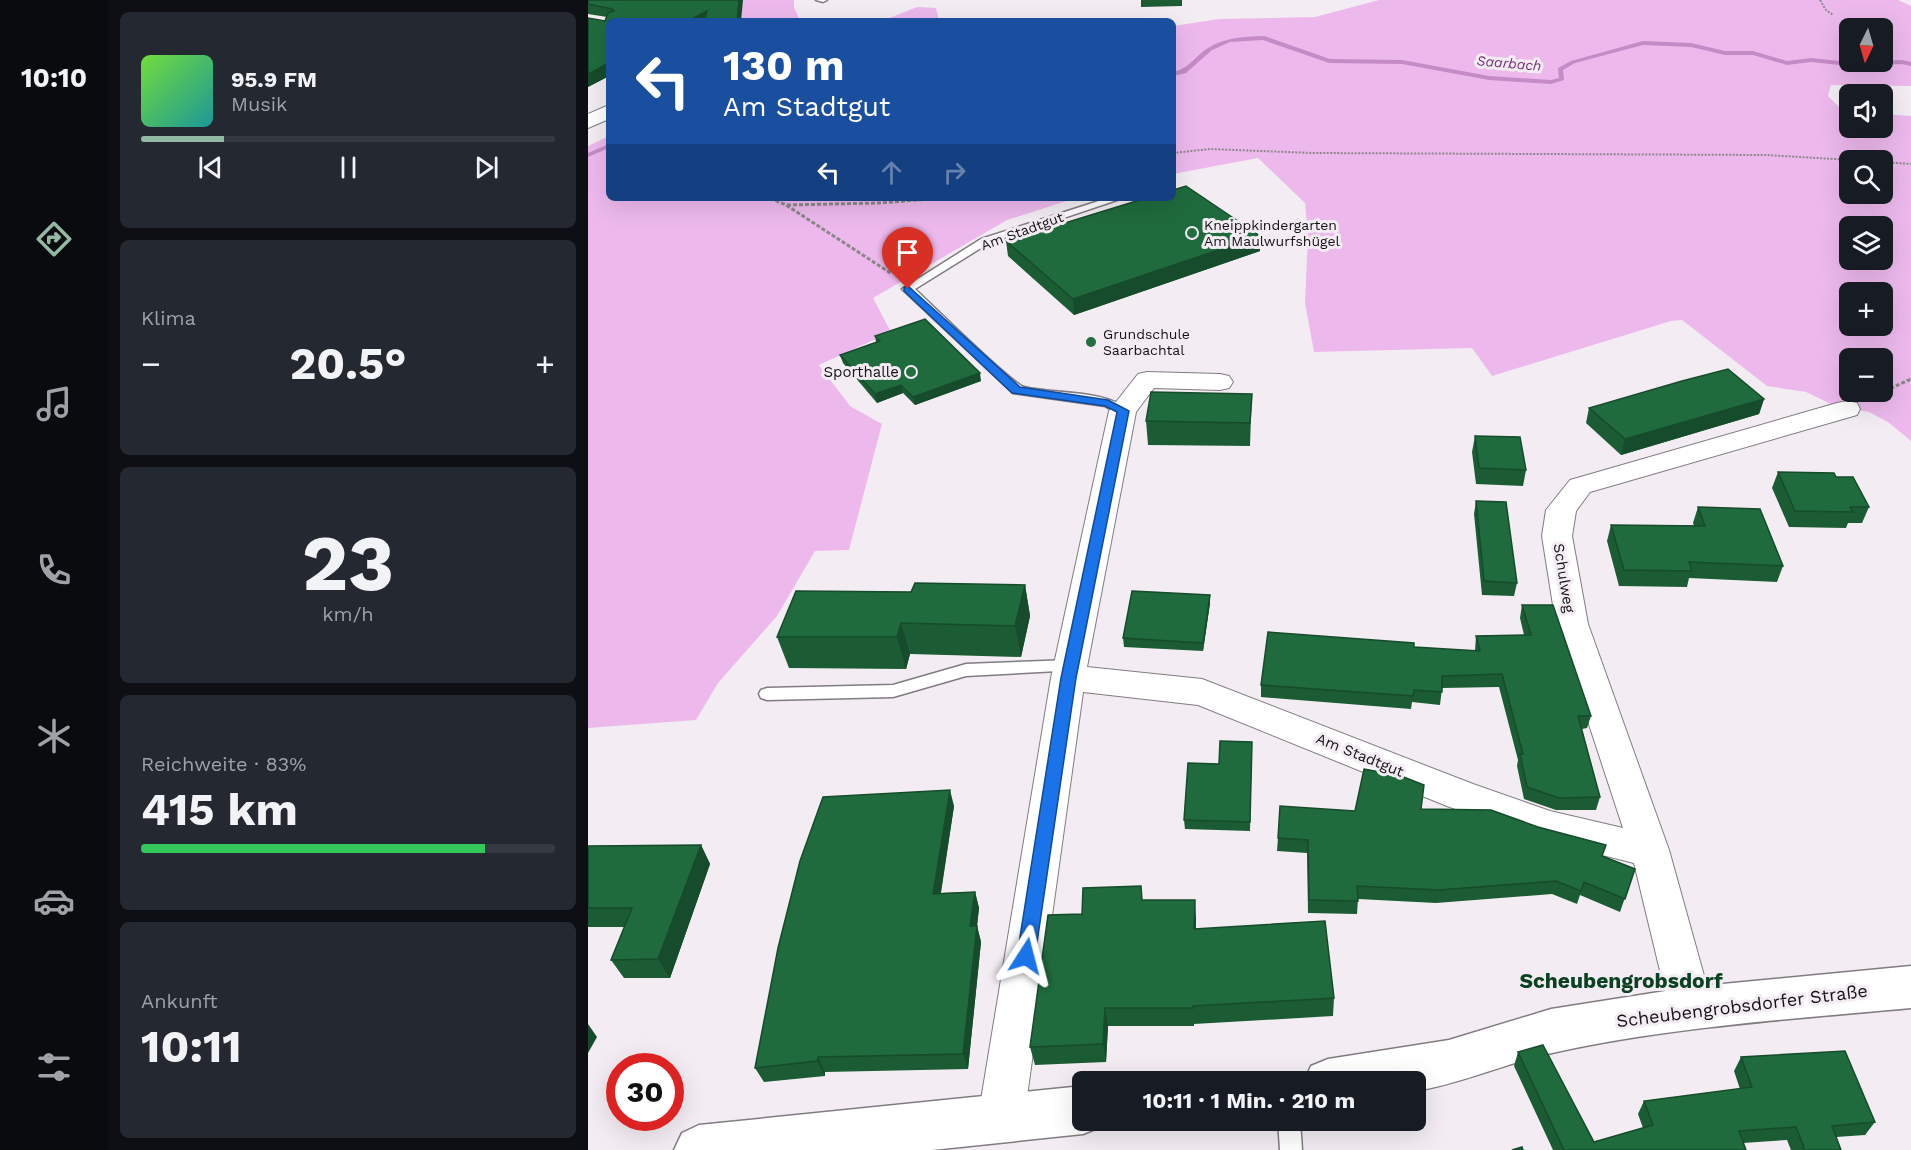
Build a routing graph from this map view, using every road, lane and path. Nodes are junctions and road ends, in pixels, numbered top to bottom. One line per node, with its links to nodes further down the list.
1 (1820, 0): 2 (path)
2 (1833, 15)
3 (606, 113): 4 (street)
4 (588, 123)
5 (1176, 153): 6 (path)
6 (1839, 159)
7 (1893, 163): 8 (path)
8 (1911, 164)
9 (777, 201): 12 (path)
10 (905, 201): 12 (path)
11 (1109, 201): 13 (lane, Am Stadtgut)
12 (786, 205): 13 (path)
13 (908, 289): 17 (lane)
14 (1911, 378): 16 (path)
15 (1220, 382): 17 (street)
16 (1847, 409): 20 (street, Schulweg)
17 (1123, 411): 18 (street)
18 (1070, 672): 19 (lane); 20 (street, Am Stadtgut); 25 (street)
19 (766, 694)
20 (1650, 850): 22 (street, Schulweg)
21 (1911, 987): 22 (main road, Scheubengrobsdorfer Straße)
22 (1691, 1008): 23 (main road, Scheubengrobsdorfer Straße)
23 (1398, 1071)
24 (1072, 1111): 25 (main road)
25 (1001, 1118): 27 (main road)
26 (1289, 1131): 28 (lane)
27 (699, 1150)
28 (1291, 1150)

